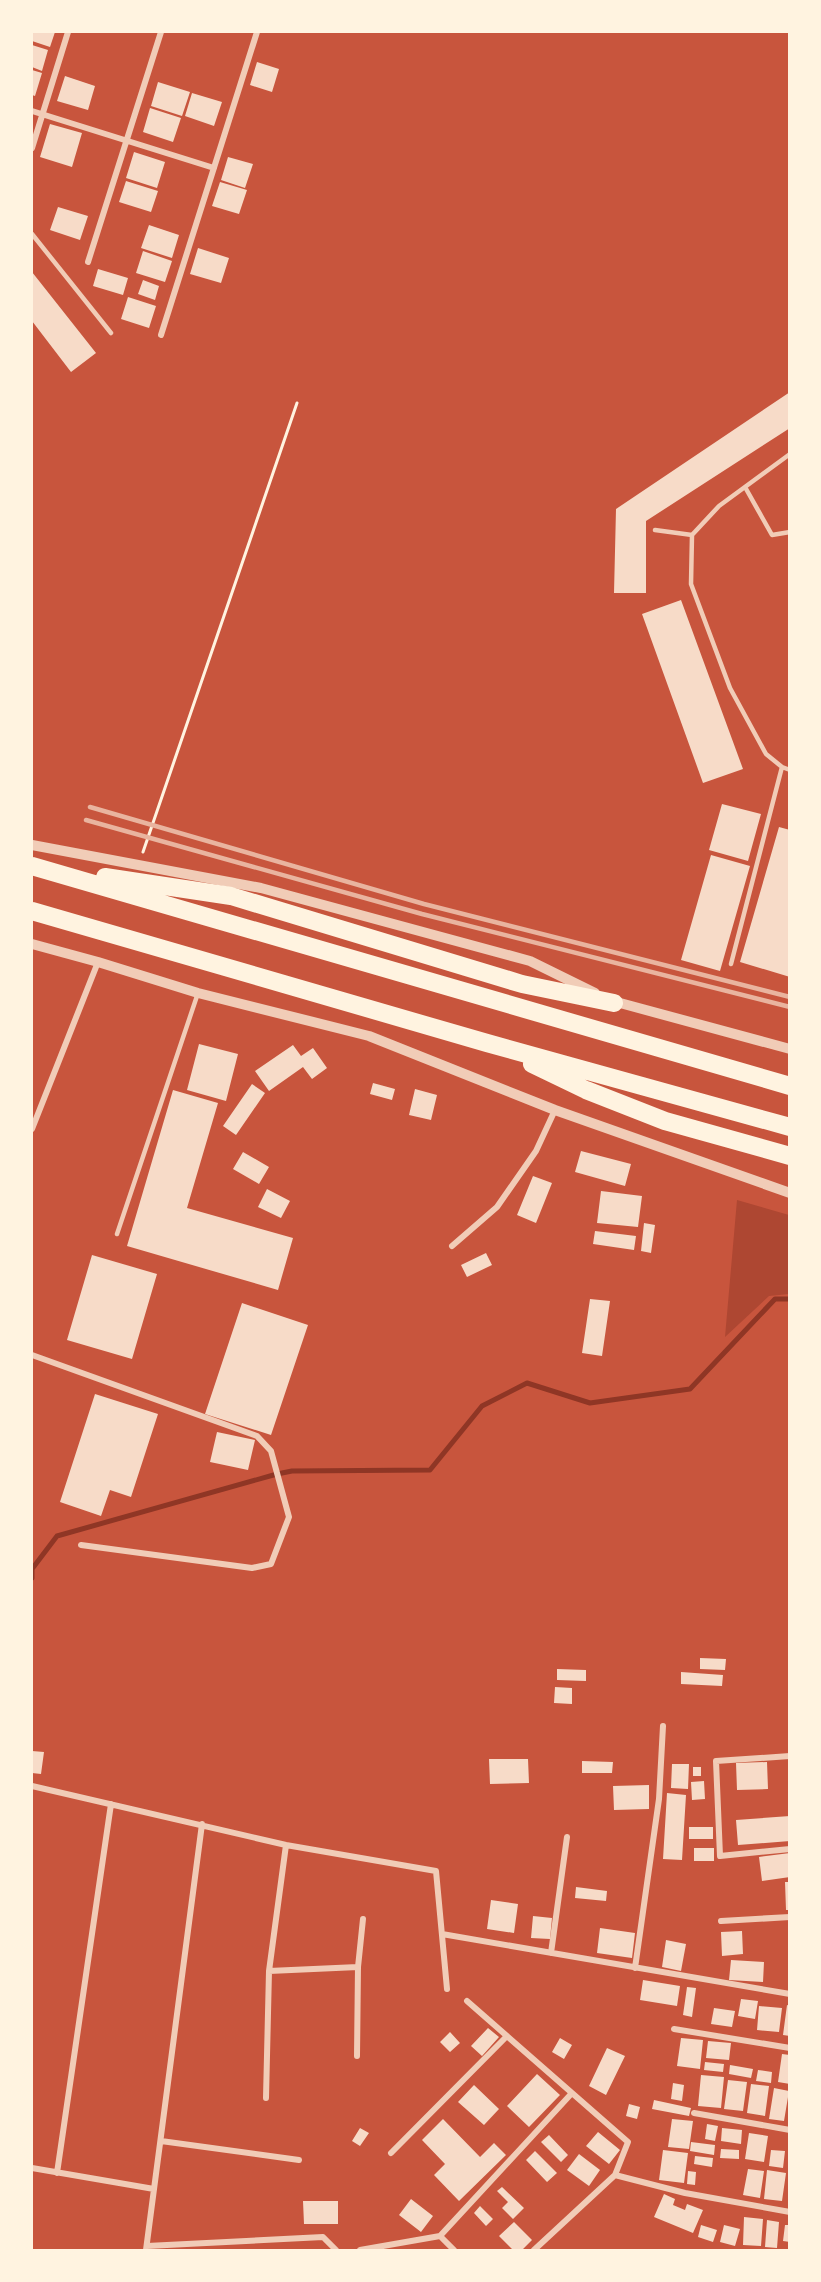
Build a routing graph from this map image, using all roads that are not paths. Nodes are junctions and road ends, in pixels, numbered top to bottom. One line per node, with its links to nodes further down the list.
1 (69, 32): 5 (street)
2 (161, 32): 6 (street)
3 (257, 32): 8 (street)
4 (32, 111): 5 (street)
5 (42, 114): 6 (street); 7 (street)
6 (127, 141): 8 (street); 10 (street)
7 (32, 148)
8 (214, 168): 12 (street)
9 (32, 234): 11 (lane)
10 (88, 262)
11 (111, 333)
12 (161, 335)
13 (789, 454): 14 (lane)
14 (745, 487): 16 (lane); 17 (lane)
15 (655, 530): 17 (lane)
16 (789, 532)
17 (692, 535): 18 (lane)
18 (782, 767): 19 (lane); 25 (lane)
19 (789, 770)
20 (32, 845): 27 (street)
21 (33, 867): 27 (highway); 30 (highway)
22 (32, 911): 28 (highway)
23 (32, 944): 24 (street)
24 (98, 962): 26 (street); 33 (street)
25 (731, 964)
26 (198, 993): 31 (street); 36 (lane)
27 (614, 1003): 29 (street)
28 (487, 1043): 32 (highway); 34 (highway)
29 (789, 1049)
30 (789, 1086)
31 (555, 1110): 35 (street); 37 (street)
32 (789, 1127)
33 (32, 1129)
34 (789, 1156)
35 (789, 1193)
36 (117, 1234)
37 (452, 1245)
38 (32, 1355): 39 (street)
39 (81, 1545)
40 (663, 1726): 54 (street)
41 (789, 1756): 47 (street)
42 (32, 1786): 43 (street)
43 (111, 1804): 44 (street); 71 (street)
44 (202, 1824): 46 (street); 67 (street)
45 (567, 1837): 52 (street)
46 (286, 1845): 51 (street); 55 (street)
47 (789, 1849)
48 (789, 1917): 50 (street)
49 (363, 1919): 53 (street)
50 (721, 1921)
51 (442, 1934): 52 (street); 56 (street)
52 (551, 1953): 54 (street)
53 (358, 1967): 55 (street); 62 (street)
54 (635, 1968): 57 (street)
55 (269, 1971): 64 (street)
56 (447, 1989)
57 (789, 1994)
58 (467, 2001): 60 (street)
59 (674, 2029): 61 (street)
60 (507, 2036): 63 (street); 68 (street)
61 (789, 2048)
62 (357, 2056)
63 (572, 2093): 72 (street); 75 (street)
64 (266, 2098)
65 (694, 2113): 66 (street)
66 (789, 2130)
67 (161, 2140): 69 (street); 73 (street)
68 (391, 2153)
69 (299, 2160)
70 (32, 2168): 71 (street)
71 (57, 2173): 73 (street)
72 (615, 2175): 74 (street); 80 (street)
73 (154, 2189): 76 (street)
74 (789, 2212)
75 (440, 2236): 78 (street); 79 (street)
76 (146, 2248): 77 (street)
77 (336, 2250)
78 (360, 2250)
79 (454, 2250)
80 (534, 2250)

